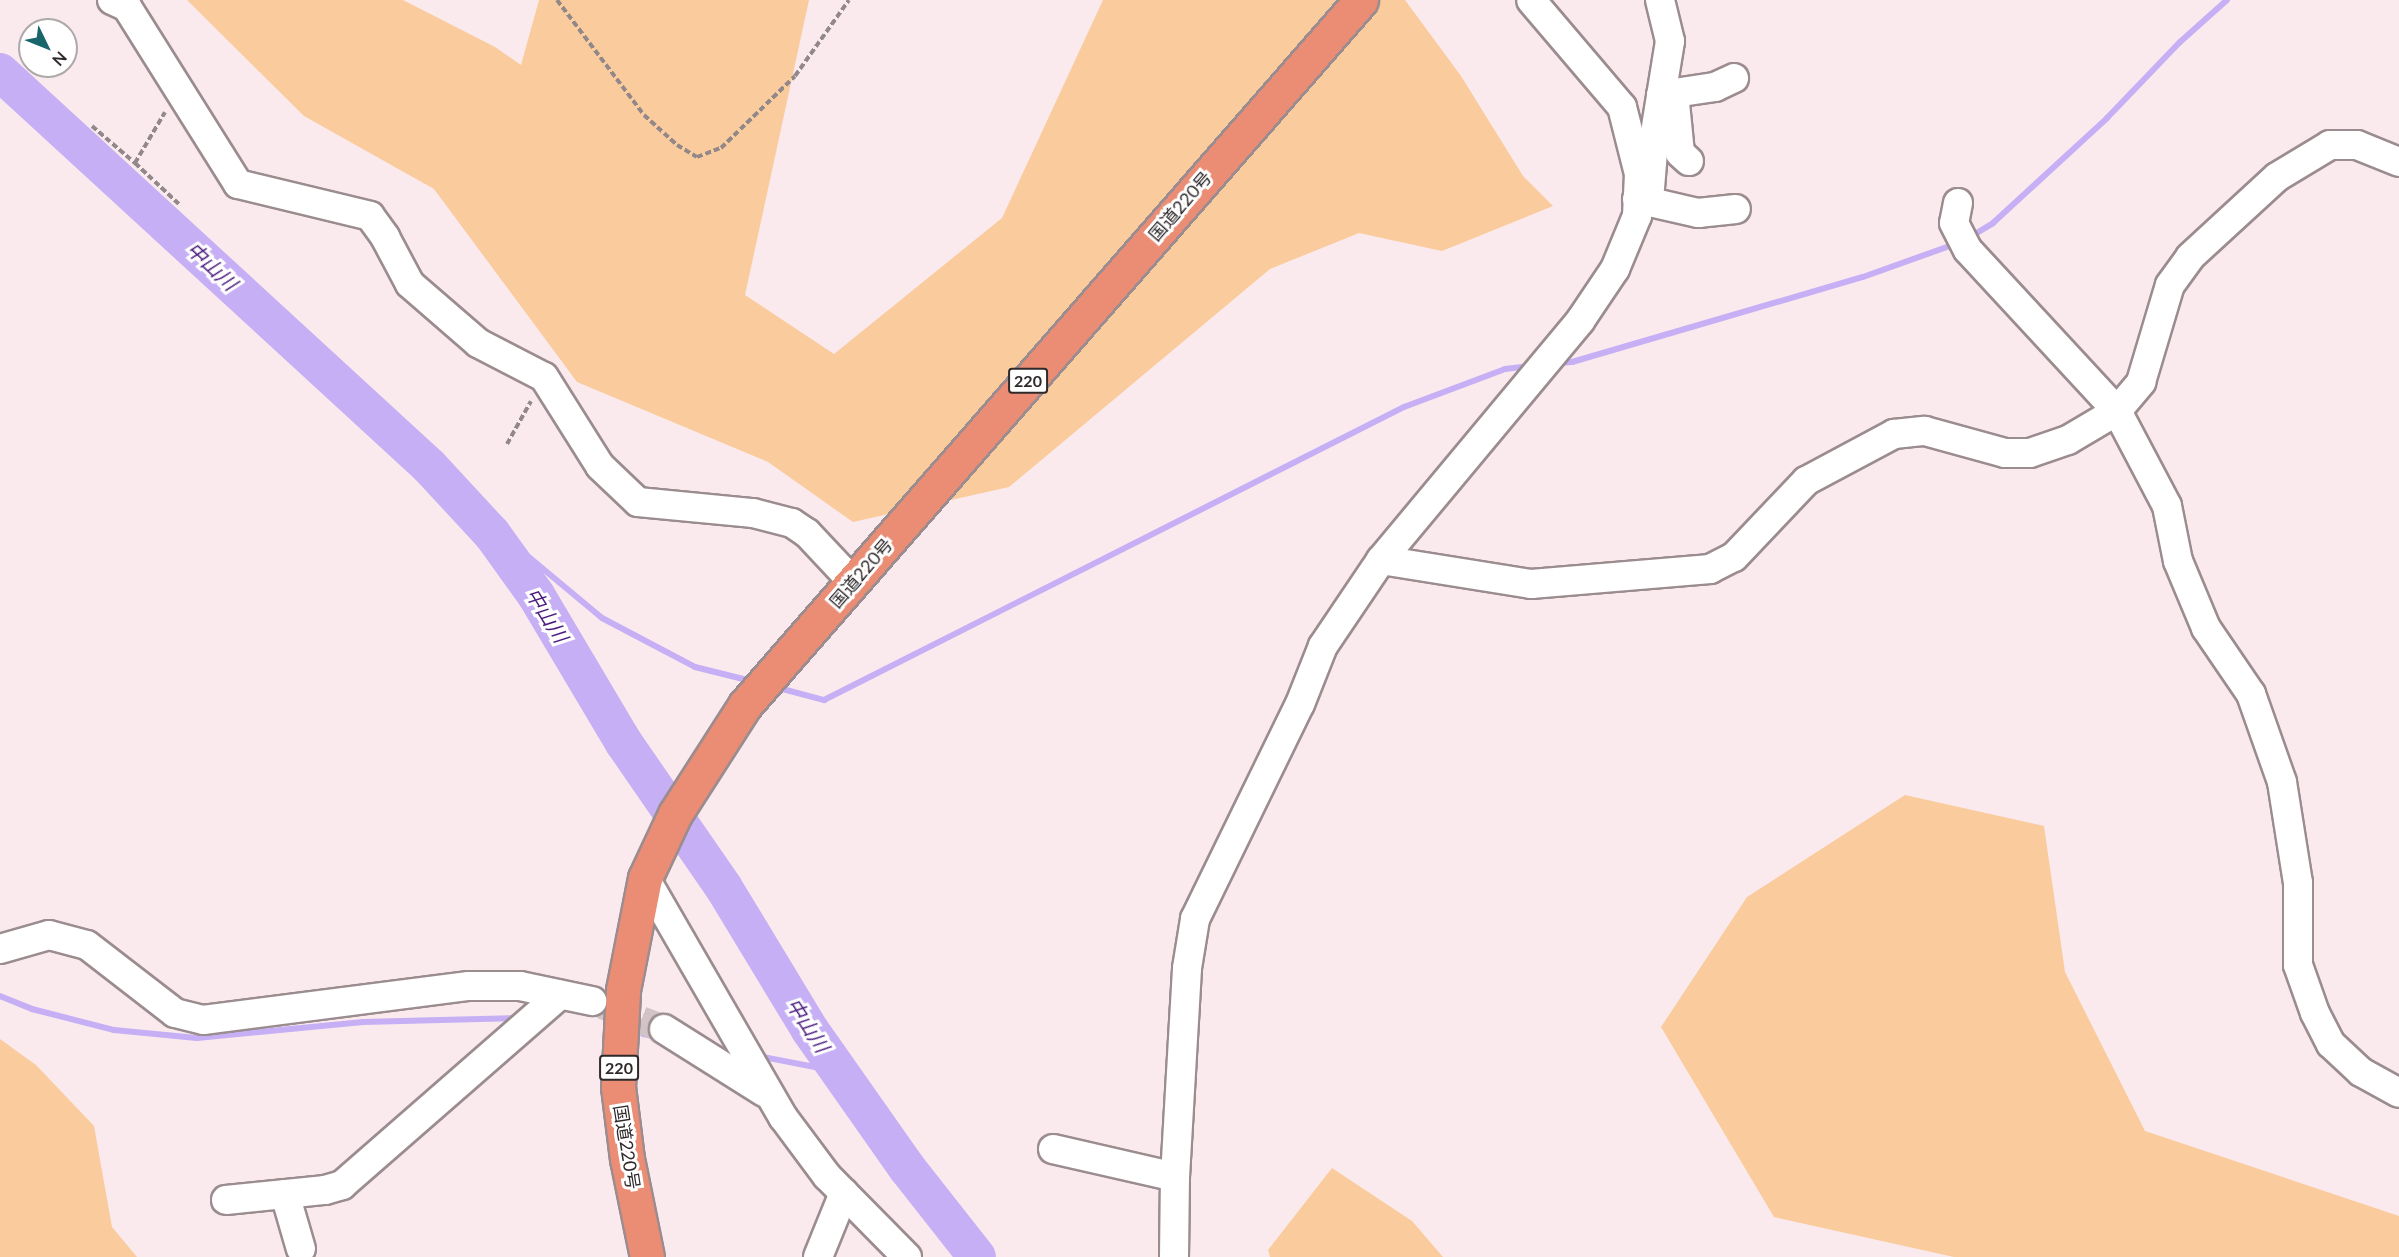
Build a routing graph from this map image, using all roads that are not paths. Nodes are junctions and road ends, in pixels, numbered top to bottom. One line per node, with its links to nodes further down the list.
1 (112, 0): 14 (street)
2 (1361, 0): 14 (highway, 国道220号 / 220)
3 (1531, 0): 9 (street)
4 (1660, 0): 6 (street)
5 (1734, 78): 6 (street)
6 (1668, 94): 7 (street); 9 (street)
7 (1689, 161)
8 (2399, 162): 12 (street)
9 (1643, 200): 11 (street); 13 (street)
10 (1958, 203): 12 (street)
11 (1736, 209)
12 (2117, 411): 13 (street); 20 (street)
13 (1381, 560): 23 (street)
14 (854, 582): 15 (highway, 国道220号 / 220)
15 (645, 878): 21 (street); 28 (highway, 国道220号 / 220)
16 (0, 949): 17 (street)
17 (560, 994): 18 (street); 25 (street)
18 (592, 1001)
19 (664, 1029): 21 (street)
20 (2399, 1093)
21 (768, 1094): 24 (street)
22 (1053, 1149): 23 (street)
23 (1175, 1177): 31 (street)
24 (844, 1193): 29 (street); 30 (street)
25 (285, 1194): 26 (street); 27 (street)
26 (226, 1200)
27 (301, 1249)
28 (647, 1257)
29 (818, 1257)
30 (907, 1257)
31 (1174, 1257)

